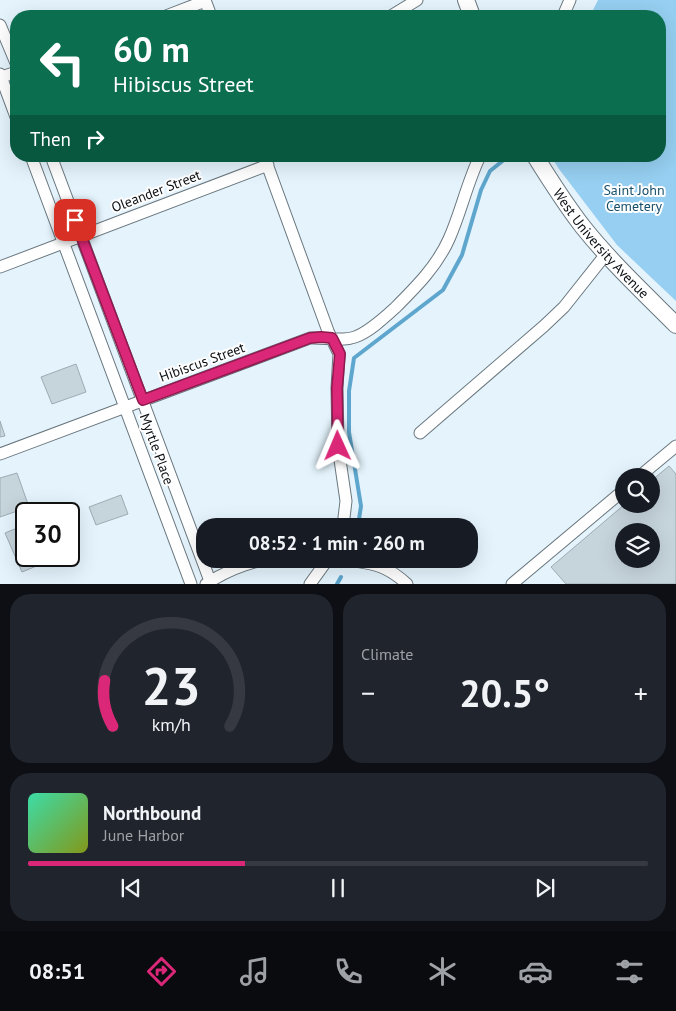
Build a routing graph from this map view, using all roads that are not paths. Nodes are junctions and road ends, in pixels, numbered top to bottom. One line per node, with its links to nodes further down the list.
1 (417, 0): 4 (street)
2 (205, 1): 3 (street)
3 (182, 10)
4 (401, 10)
5 (0, 25): 6 (street)
6 (10, 49)
7 (1, 76): 8 (street)
8 (10, 101)
9 (33, 162): 16 (street, Myrtle Place)
10 (53, 162): 15 (street, Myrtle Place)
11 (261, 162): 15 (street, Oleander Street)
12 (267, 162): 20 (street)
13 (478, 162): 20 (street, Hibiscus Street)
14 (539, 162): 17 (main road, West University Avenue)
15 (81, 236): 16 (street, Oleander Street); 21 (street, Myrtle Place)
16 (63, 243): 18 (street, Oleander Street); 22 (street, Myrtle Place)
17 (606, 254): 19 (main road, West University Avenue); 23 (street)
18 (0, 267)
19 (676, 325)
20 (332, 338): 21 (street, Hibiscus Street); 28 (street)
21 (143, 400): 22 (street, Hibiscus Street); 32 (street, Myrtle Place)
22 (125, 407): 25 (street, Hibiscus Street); 33 (street, Myrtle Place)
23 (420, 433)
24 (676, 446): 26 (street)
25 (0, 454)
26 (650, 468)
27 (615, 498): 36 (street)
28 (344, 518)
29 (234, 568): 32 (street)
30 (322, 568): 34 (street)
31 (386, 568): 35 (street)
32 (208, 582)
33 (191, 584)
34 (310, 584)
35 (407, 584)
36 (512, 584)

